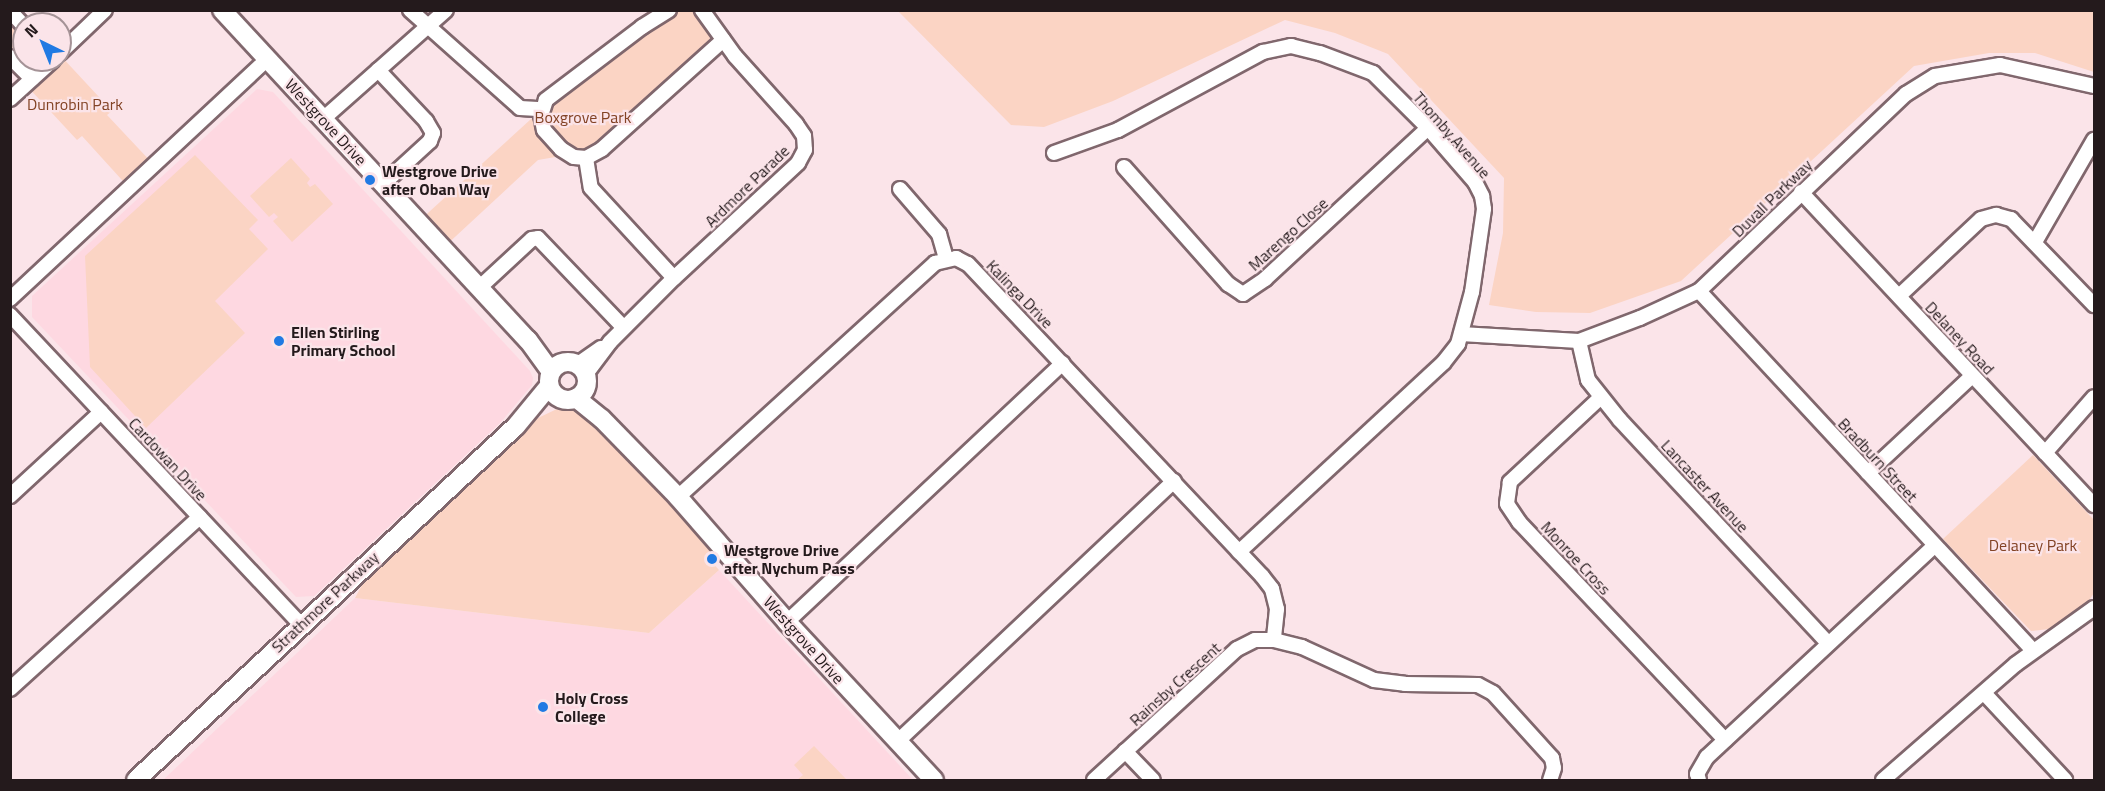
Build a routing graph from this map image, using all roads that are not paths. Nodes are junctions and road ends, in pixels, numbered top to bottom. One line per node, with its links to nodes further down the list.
1 (105, 10): 9 (street)
2 (222, 10): 11 (street, Westgrove Drive)
3 (410, 10): 7 (street)
4 (446, 10): 7 (street)
5 (669, 10): 17 (street)
6 (702, 10): 8 (street, Ardmore Parade)
7 (426, 27): 12 (street); 17 (street)
8 (723, 40): 22 (street); 29 (street, Ardmore Parade)
9 (72, 42)
10 (10, 57): 14 (street)
11 (267, 59): 18 (street, Westgrove Drive); 33 (street)
12 (378, 70): 18 (street); 24 (street)
13 (40, 72): 14 (street)
14 (32, 80): 16 (street)
15 (2094, 86): 26 (street, Duvall Parkway)
16 (10, 99)
17 (542, 109): 22 (street)
18 (323, 119): 24 (street, Westgrove Drive)
19 (1428, 128): 21 (street, Thomby Avenue); 23 (street, Marengo Close); 37 (street, Thomby Avenue)
20 (2094, 140): 27 (street)
21 (1054, 153)
22 (586, 158): 29 (street)
23 (1124, 167)
24 (383, 184): 30 (street, Westgrove Drive)
25 (900, 189): 28 (street)
26 (1801, 192): 31 (street, Duvall Parkway); 32 (street, Delaney Road)
27 (2035, 242): 32 (street); 34 (street)
28 (946, 259): 39 (street, Kalinga Drive); 49 (street)
29 (674, 278): 36 (street, Ardmore Parade)
30 (480, 288): 36 (street); 41 (street, Westgrove Drive)
31 (1699, 291): 38 (street, Duvall Parkway); 46 (street, Bradburn Street)
32 (1899, 297): 40 (street, Delaney Road)
33 (10, 300)
34 (2094, 304)
35 (10, 315): 44 (street, Cardowan Drive)
36 (624, 328): 41 (street, Ardmore Parade)
37 (1461, 334): 38 (street, Duvall Parkway); 53 (street, Thomby Avenue)
38 (1579, 341): 42 (street, Lancaster Avenue)
39 (1063, 363): 47 (street, Kalinga Drive); 55 (street)
40 (1972, 375): 45 (street, Delaney Road); 46 (street)
41 (569, 381): 49 (street, Westgrove Drive); 56 (street, Strathmore Parkway)
42 (1601, 397): 58 (street, Lancaster Avenue); 62 (street, Monroe Cross)
43 (2094, 397): 45 (street)
44 (101, 412): 48 (street); 51 (street, Cardowan Drive)
45 (2045, 453): 50 (street, Delaney Road)
46 (1868, 473): 52 (street, Bradburn Street)
47 (1174, 482): 53 (street, Kalinga Drive); 63 (street)
48 (10, 496)
49 (678, 497): 55 (street, Westgrove Drive)
50 (2094, 505)
51 (200, 517): 56 (street, Cardowan Drive); 60 (street)
52 (1935, 545): 58 (street); 59 (street, Bradburn Street)
53 (1239, 552): 57 (street, Kalinga Drive)
54 (2094, 609): 59 (street)
55 (787, 622): 63 (street, Westgrove Drive)
56 (301, 625): 65 (street, Strathmore Parkway)
57 (1274, 640): 64 (street, Rainsby Crescent); 69 (street, Rainsby Crescent)
58 (1828, 643): 62 (street)
59 (2032, 651): 61 (street)
60 (10, 689)
61 (1984, 693): 71 (street); 72 (street)
62 (1725, 740): 70 (street)
63 (897, 741): 66 (street, Westgrove Drive)
64 (1125, 751): 67 (street, Rainsby Crescent); 68 (street)
65 (136, 780)
66 (934, 780)
67 (1094, 780)
68 (1153, 780)
69 (1550, 780)
70 (1699, 780)
71 (1883, 780)
72 (2065, 780)

